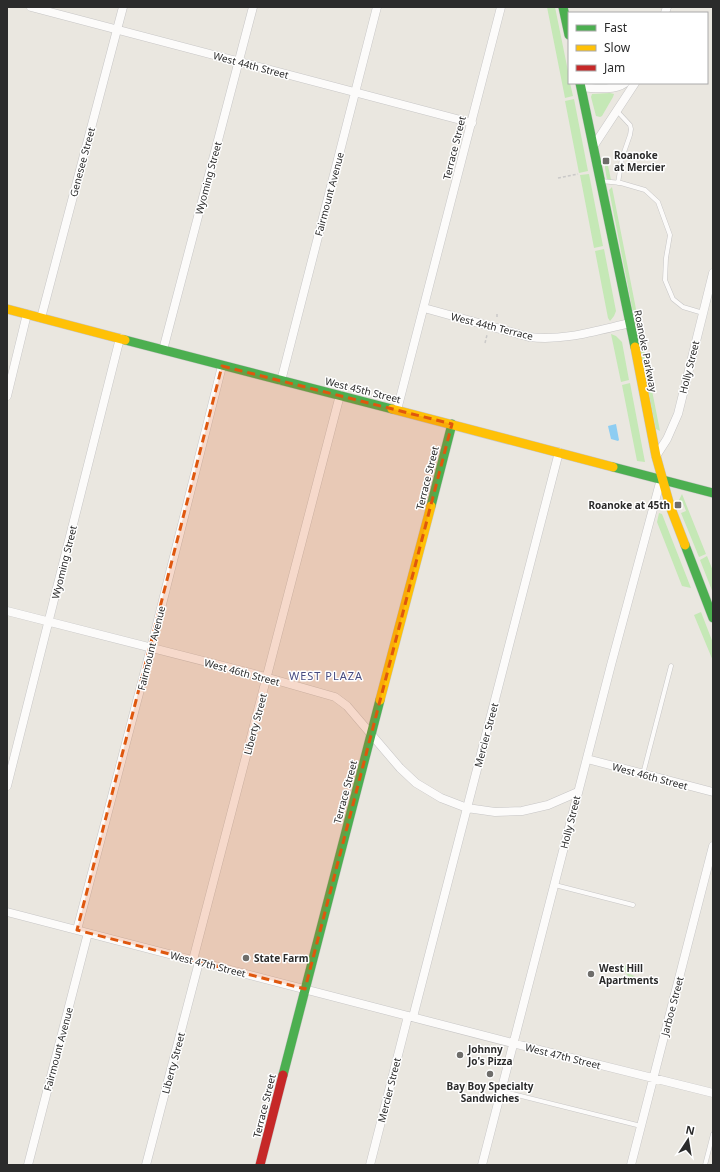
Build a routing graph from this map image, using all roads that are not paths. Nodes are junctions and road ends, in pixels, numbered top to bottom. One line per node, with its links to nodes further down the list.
1 (31, 7): 7 (street, West 44th Street)
2 (123, 7): 7 (street, Genesee Street)
3 (253, 7): 9 (street, Wyoming Street)
4 (378, 7): 13 (street, Fairmount Avenue)
5 (501, 7): 15 (street, Terrace Street)
6 (563, 7): 8 (street)
7 (117, 29): 9 (street, West 44th Street); 24 (street, Genesee Street)
8 (568, 30)
9 (239, 62): 13 (street, West 44th Street); 27 (street, Wyoming Street)
10 (624, 84): 12 (street)
11 (634, 84): 14 (street)
12 (580, 85): 16 (street, Roanoke Parkway)
13 (356, 92): 15 (street, West 44th Street); 29 (street, Fairmount Avenue)
14 (617, 111): 16 (street); 18 (lane)
15 (472, 123): 20 (street, Terrace Street)
16 (594, 147): 17 (street, Roanoke Parkway)
17 (600, 181): 18 (lane); 25 (street, Roanoke Parkway)
18 (618, 183): 22 (lane)
19 (713, 273): 22 (street, Holly Street)
20 (424, 308): 25 (street, West 44th Terrace); 32 (street, Terrace Street)
21 (7, 309): 23 (street, West 45th Street)
22 (703, 313): 35 (street, Holly Street)
23 (27, 314): 24 (street, West 45th Street); 31 (street)
24 (41, 318): 26 (street, West 45th Street)
25 (630, 324): 35 (street, Roanoke Parkway)
26 (120, 338): 27 (street, West 45th Street); 40 (street, Wyoming Street)
27 (163, 350): 28 (street, West 45th Street)
28 (222, 366): 29 (street, West 45th Street); 41 (street, Fairmount Avenue)
29 (281, 380): 30 (street, West 45th Street)
30 (340, 395): 32 (street, West 45th Street); 43 (street, Liberty Street)
31 (7, 396)
32 (397, 410): 33 (street, West 45th Street)
33 (452, 424): 34 (street, West 45th Street); 44 (street, Terrace Street)
34 (560, 452): 36 (street, West 45th Street); 50 (street, Mercier Street)
35 (656, 456): 36 (street, Roanoke Parkway)
36 (661, 479): 37 (street, West 45th Street); 39 (street, Roanoke Parkway); 45 (street, Holly Street)
37 (713, 492)
38 (7, 611): 40 (street, West 46th Street)
39 (713, 618)
40 (48, 622): 41 (street, West 46th Street); 47 (street, Wyoming Street)
41 (151, 648): 43 (street, West 46th Street); 55 (street, Fairmount Avenue)
42 (671, 666): 46 (lane)
43 (267, 678): 44 (street, West 46th Street); 57 (street, Liberty Street)
44 (372, 734): 50 (street, West 46th Street); 58 (street, Terrace Street)
45 (587, 759): 46 (street, West 46th Street); 48 (street, Holly Street)
46 (643, 774): 49 (street, West 46th Street)
47 (7, 786)
48 (578, 792): 50 (street, West 46th Street); 52 (street, Holly Street)
49 (713, 792)
50 (467, 808): 59 (street, Mercier Street)
51 (713, 846): 61 (street, Jarboe Street)
52 (554, 885): 53 (lane); 60 (street, Holly Street)
53 (633, 905)
54 (7, 912): 55 (street, West 47th Street)
55 (77, 930): 56 (street, West 47th Street)
56 (88, 933): 57 (street, West 47th Street); 66 (street, Fairmount Avenue)
57 (196, 961): 58 (street, West 47th Street); 67 (street, Liberty Street)
58 (305, 989): 59 (street, West 47th Street); 68 (street, Terrace Street)
59 (411, 1016): 60 (street, West 47th Street); 69 (street, Mercier Street)
60 (512, 1043): 61 (street, West 47th Street); 62 (street, Holly Street)
61 (653, 1078): 63 (street, West 47th Street); 64 (street, Jarboe Street)
62 (500, 1091): 64 (lane); 70 (street, Holly Street)
63 (713, 1093)
64 (641, 1126): 71 (street, Jarboe Street)
65 (713, 1134): 72 (lane)
66 (28, 1165)
67 (146, 1165)
68 (260, 1165)
69 (370, 1165)
70 (482, 1165)
71 (631, 1165)
72 (705, 1165)

